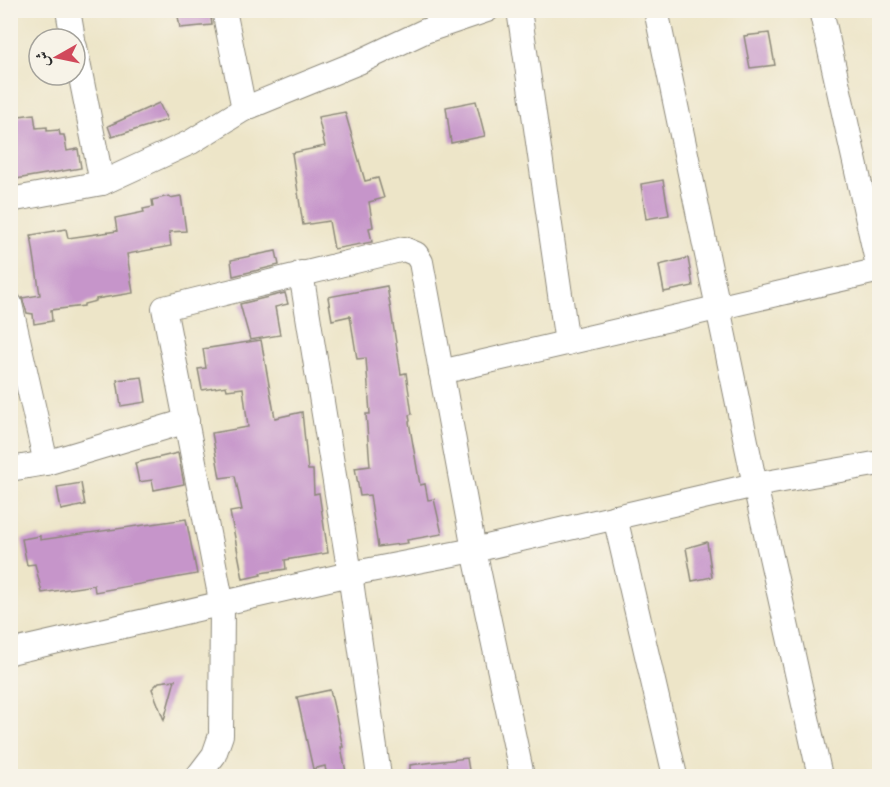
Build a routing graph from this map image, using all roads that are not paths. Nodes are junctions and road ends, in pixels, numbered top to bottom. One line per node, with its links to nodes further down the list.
1 (68, 10): 7 (street)
2 (224, 10): 9 (street)
3 (487, 10): 9 (street)
4 (519, 10): 16 (street)
5 (656, 10): 15 (street)
6 (821, 10): 12 (street)
7 (72, 27)
8 (83, 87): 10 (street)
9 (244, 109): 10 (street)
10 (102, 183): 11 (street)
11 (10, 200)
12 (879, 270): 15 (street)
13 (301, 273): 17 (street); 18 (street); 25 (street)
14 (10, 304): 19 (street)
15 (718, 308): 16 (street); 22 (street)
16 (567, 343): 17 (street)
17 (441, 372): 24 (street)
18 (187, 421): 19 (street); 26 (street)
19 (46, 463): 21 (street)
20 (879, 464): 22 (street)
21 (10, 469)
22 (755, 485): 23 (street); 32 (street)
23 (615, 517): 24 (street); 31 (street)
24 (474, 550): 25 (street); 30 (street)
25 (350, 574): 26 (street); 29 (street)
26 (222, 605): 27 (street); 28 (street)
27 (10, 652)
28 (198, 777)
29 (379, 777)
30 (522, 777)
31 (675, 777)
32 (820, 777)

